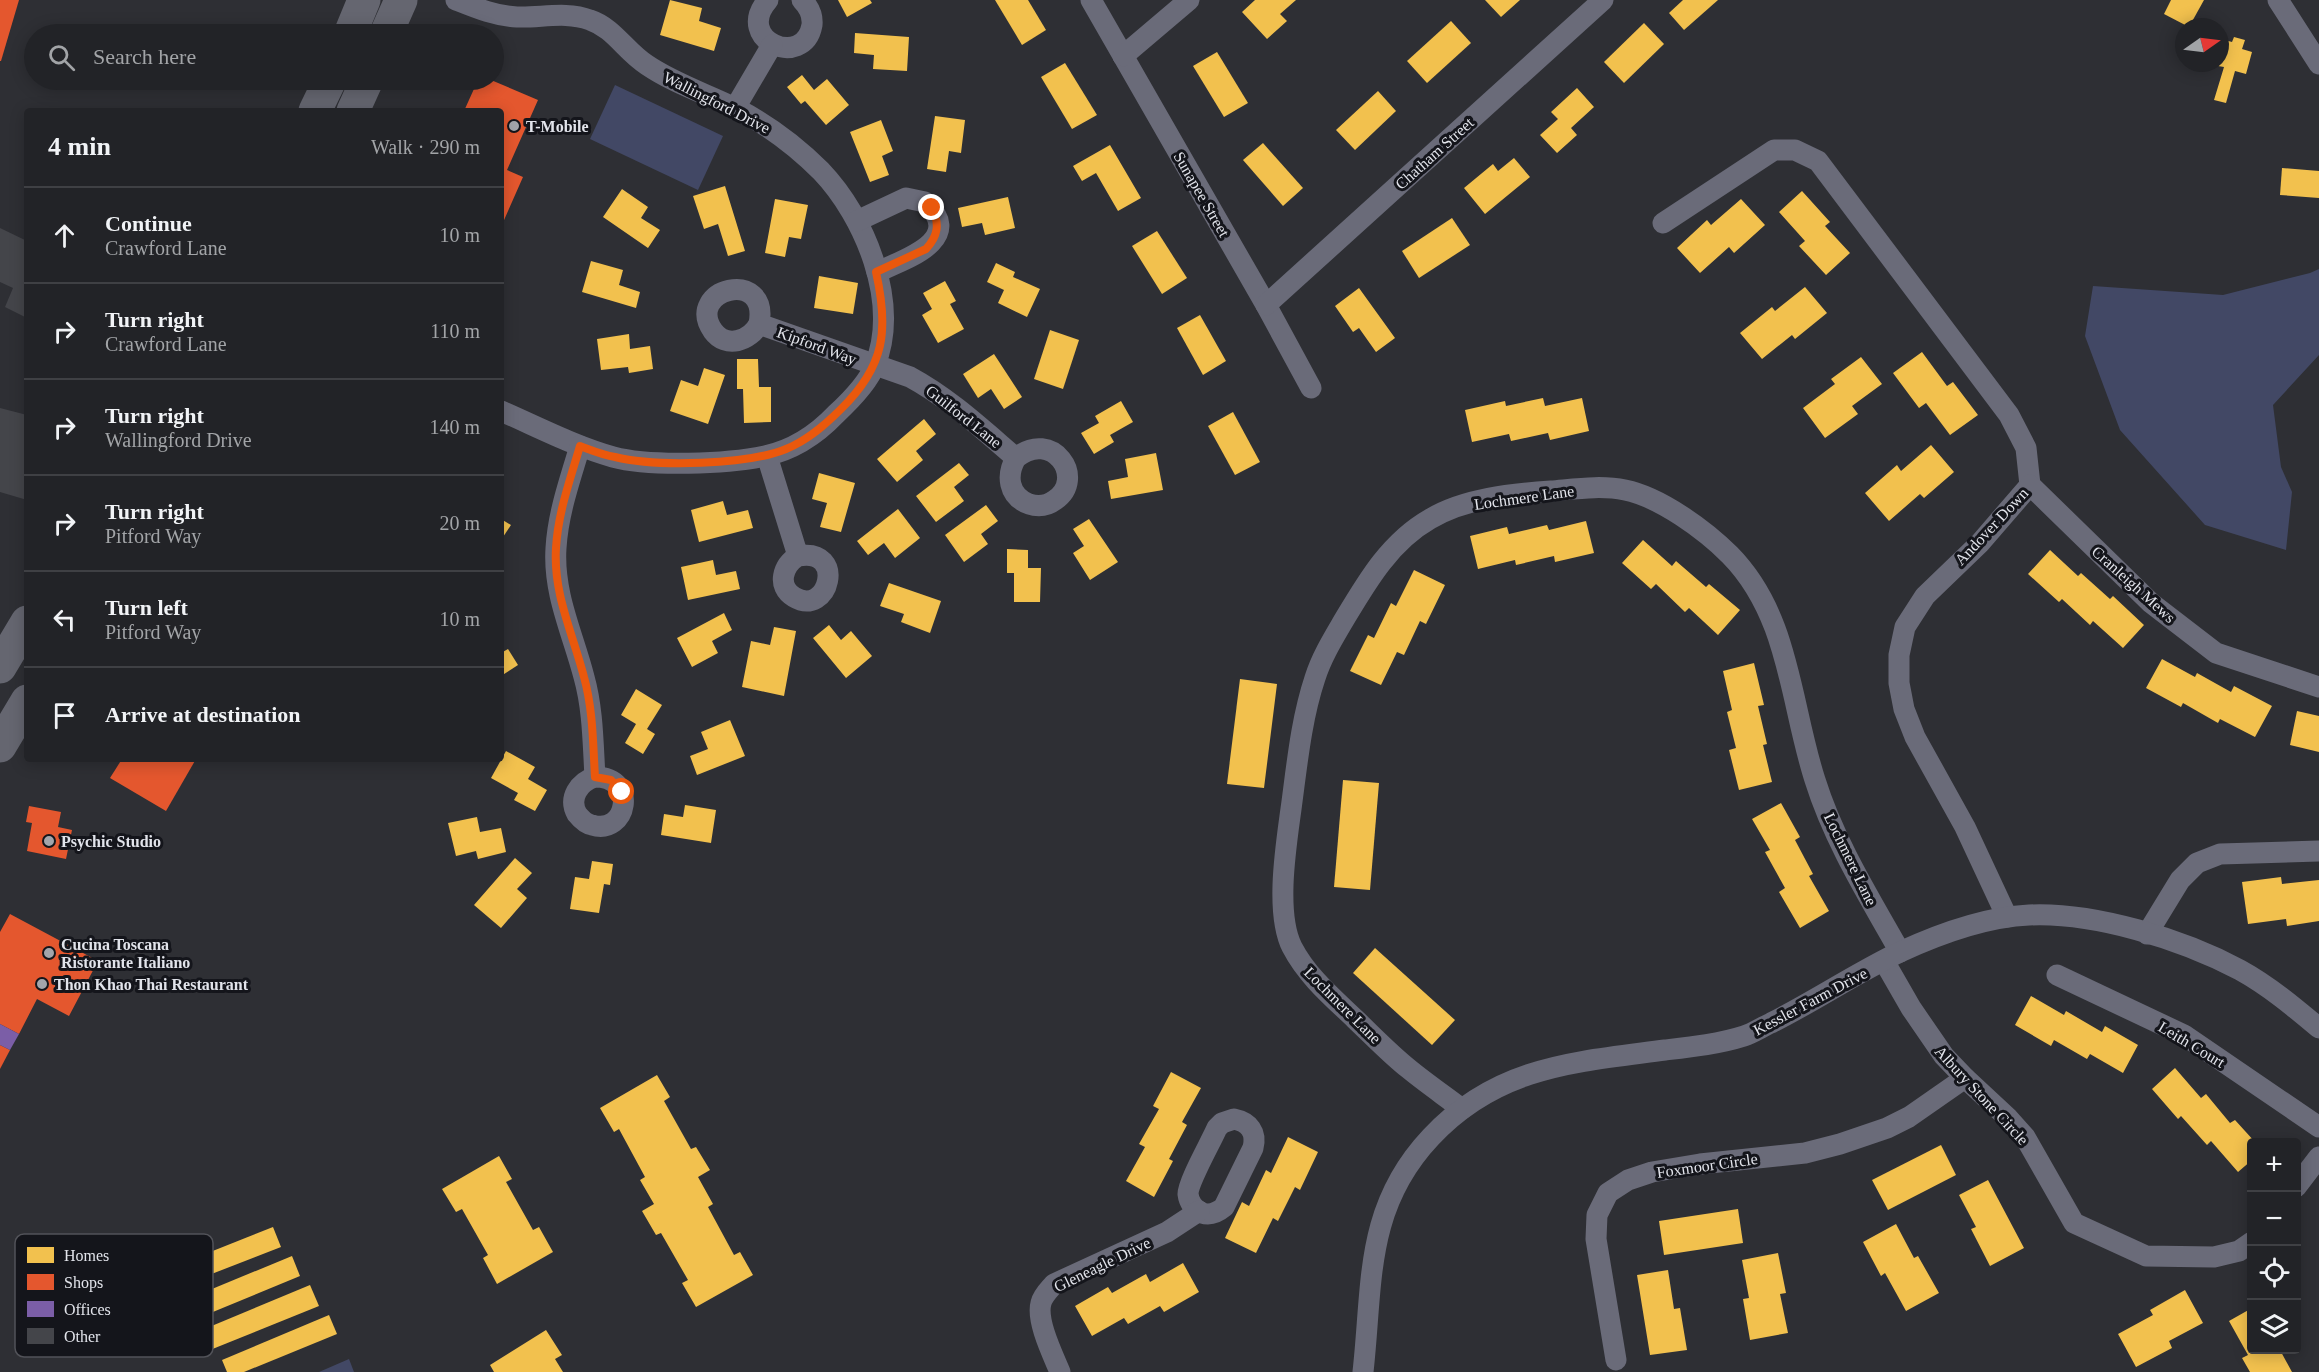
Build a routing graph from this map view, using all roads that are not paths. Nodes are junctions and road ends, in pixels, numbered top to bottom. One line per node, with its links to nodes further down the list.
1 (364, 0): 10 (highway)
2 (400, 0): 11 (highway)
3 (456, 0): 19 (street, Wallingford Drive)
4 (768, 0): 12 (street)
5 (802, 0): 12 (street)
6 (1090, 0): 13 (street, Sunapee Street)
7 (1189, 0): 13 (street)
8 (1603, 0): 23 (street, Chatham Street)
9 (2277, 0): 14 (street)
10 (354, 24)
11 (390, 24)
12 (772, 45): 19 (street)
13 (1123, 56): 23 (street, Sunapee Street)
14 (2318, 61)
15 (325, 90): 17 (highway)
16 (362, 90): 18 (highway)
17 (316, 108)
18 (354, 108)
19 (735, 108): 20 (street, Wallingford Drive)
20 (856, 221): 22 (street, Wallingford Drive); 22 (street)
21 (1663, 223): 31 (street, Andover Down)
22 (876, 272): 25 (street, Wallingford Drive)
23 (1266, 305): 26 (street, Sunapee Street)
24 (759, 324): 25 (street, Kipford Way)
25 (875, 366): 29 (street, Wallingford Drive); 30 (street, Guilford Lane)
26 (1311, 388)
27 (504, 412): 28 (street, Wallingford Drive)
28 (580, 446): 29 (street, Wallingford Drive); 38 (street)
29 (767, 456): 32 (street)
30 (1016, 458)
31 (2030, 485): 35 (street, Cranleigh Mews); 40 (street, Andover Down)
32 (798, 556)
33 (24, 627): 34 (highway)
34 (0, 667)
35 (2319, 687)
36 (24, 706): 37 (highway)
37 (0, 746)
38 (595, 777)
39 (2319, 851): 41 (street)
40 (2007, 917): 41 (street, Kessler Farm Drive); 42 (street, Kessler Farm Drive)
41 (2147, 934): 44 (street, Kessler Farm Drive)
42 (1892, 957): 45 (street, Albury Stone Circle); 46 (street, Kessler Farm Drive); 46 (street, Lochmere Lane)
43 (2057, 975): 47 (street, Leith Court)
44 (2319, 1028)
45 (1965, 1078): 51 (street, Albury Stone Circle); 52 (street, Foxmoor Circle)
46 (1462, 1109): 54 (street, Kessler Farm Drive)
47 (2319, 1127)
48 (2319, 1157): 49 (street)
49 (2301, 1180)
50 (1199, 1211): 53 (street, Gleneagle Drive)
51 (2247, 1245)
52 (1616, 1360)
53 (1059, 1372)
54 (1363, 1372)

